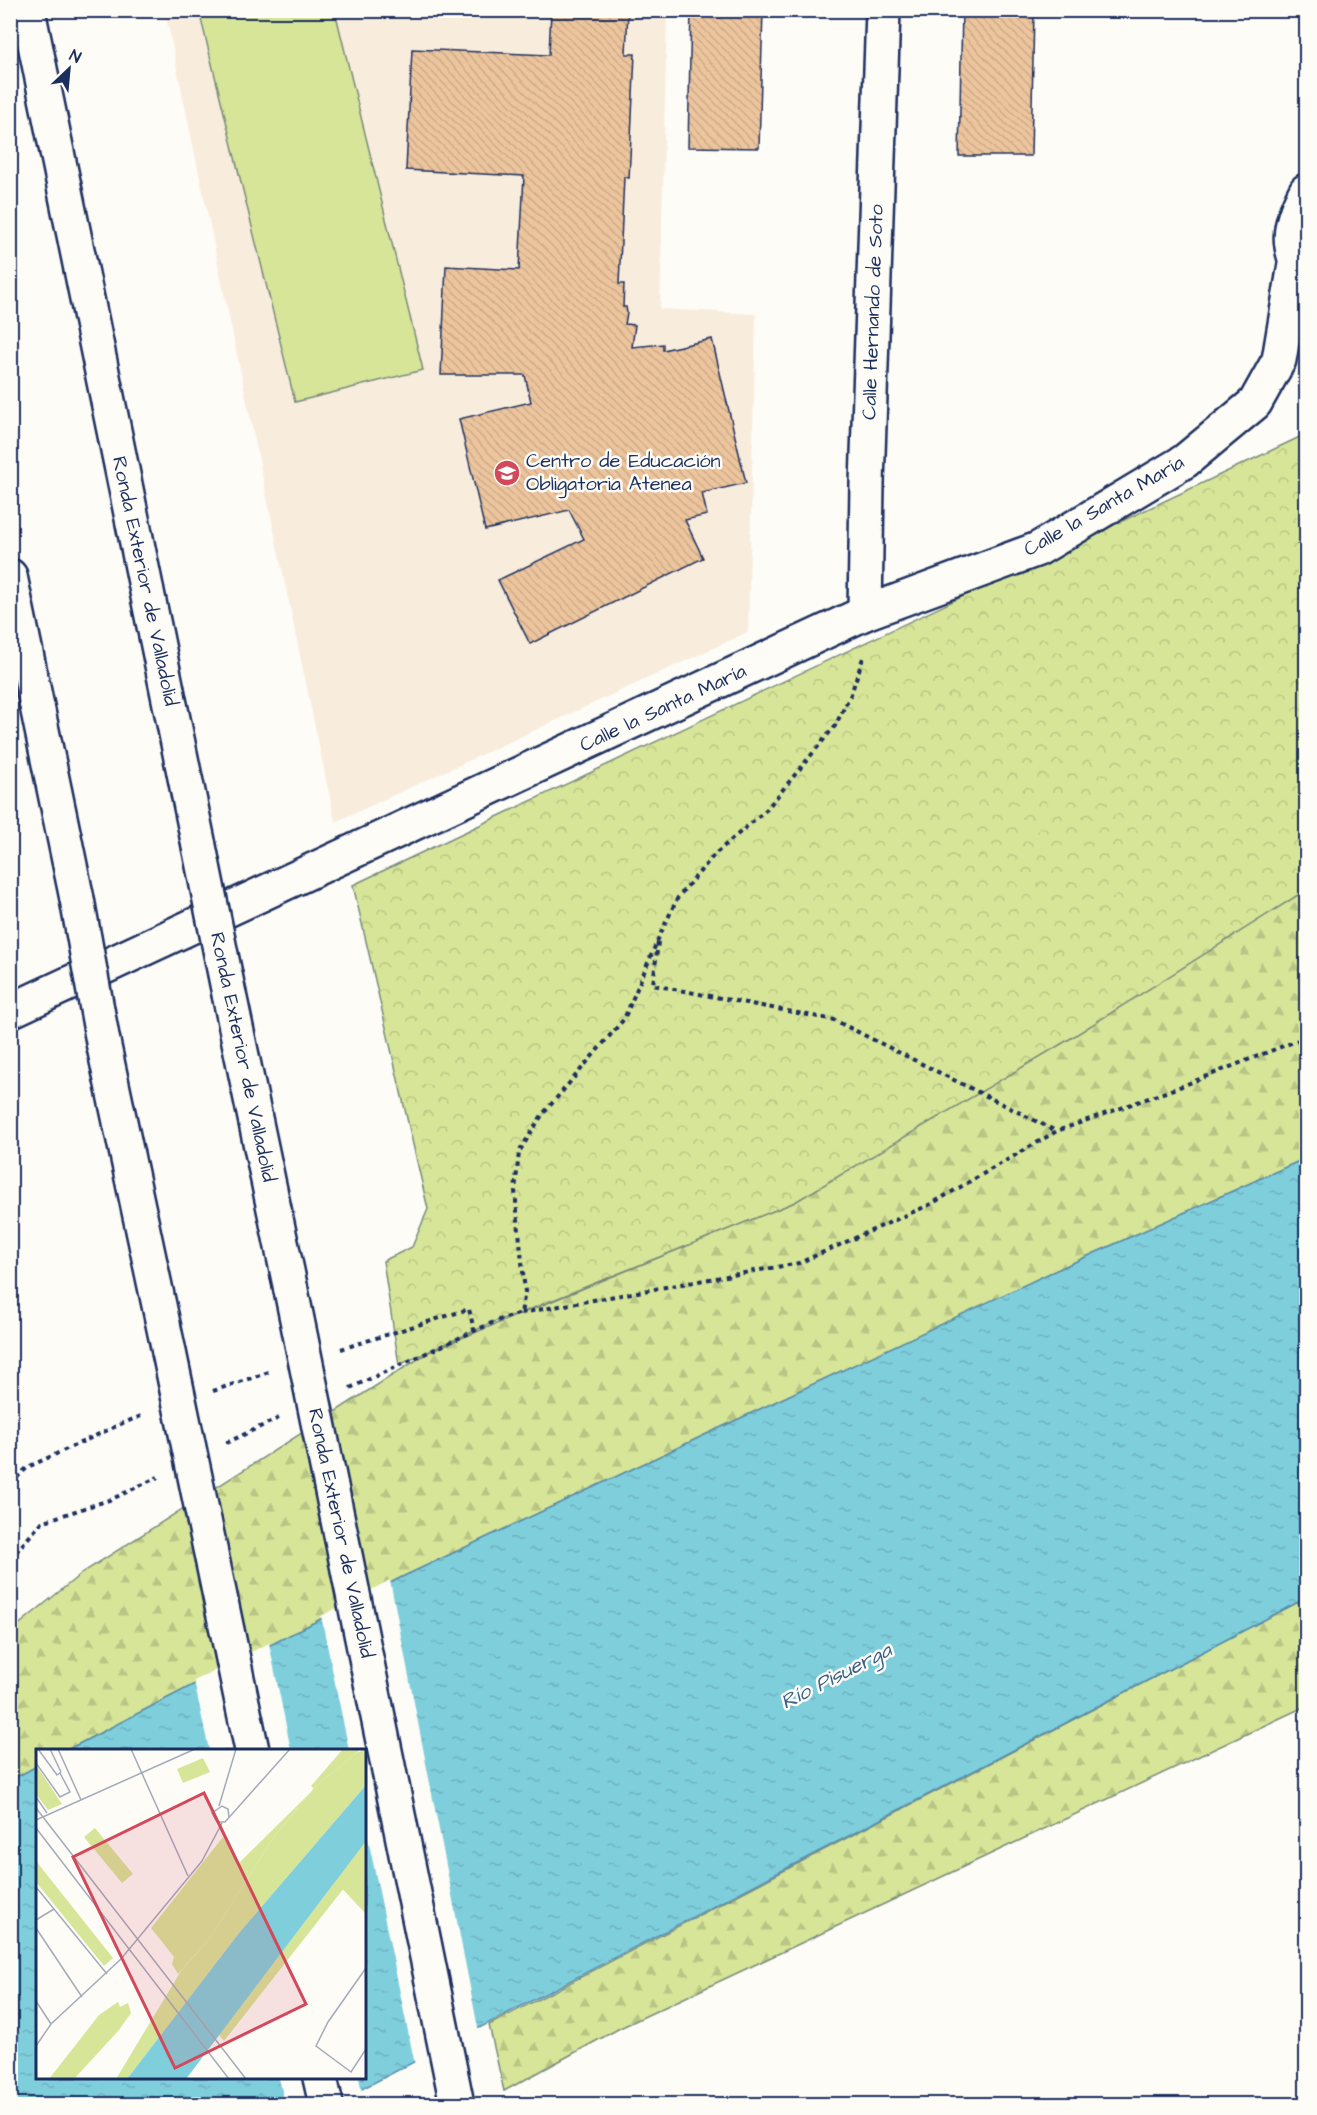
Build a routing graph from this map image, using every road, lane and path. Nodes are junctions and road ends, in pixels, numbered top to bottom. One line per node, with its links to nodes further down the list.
1 (28, 10): 28 (main road, Ronda Exterior de Valladolid, bridge)
2 (883, 10): 8 (main road, Calle Hernando de Soto)
3 (1306, 191): 4 (main road, Calle la Santa María)
4 (1301, 274): 6 (main road, Calle la Santa María)
5 (1306, 343): 6 (main road, Calle la Santa María)
6 (1279, 360): 8 (main road, Calle la Santa María)
7 (10, 576): 25 (main road, bridge)
8 (865, 613): 9 (path); 10 (main road, Calle la Santa María)
9 (659, 937): 12 (path); 13 (path)
10 (10, 1011)
11 (1306, 1037): 12 (path)
12 (1057, 1131): 13 (path)
13 (521, 1313): 14 (path)
14 (474, 1330): 15 (path); 18 (path)
15 (337, 1350)
16 (280, 1369): 17 (path)
17 (213, 1391)
18 (343, 1391)
19 (290, 1414): 21 (path)
20 (145, 1415): 23 (path)
21 (216, 1448)
22 (164, 1473): 24 (path)
23 (10, 1484)
24 (10, 1559)
25 (252, 1749)
26 (320, 2079): 27 (main road)
27 (326, 2104)
28 (457, 2104)

